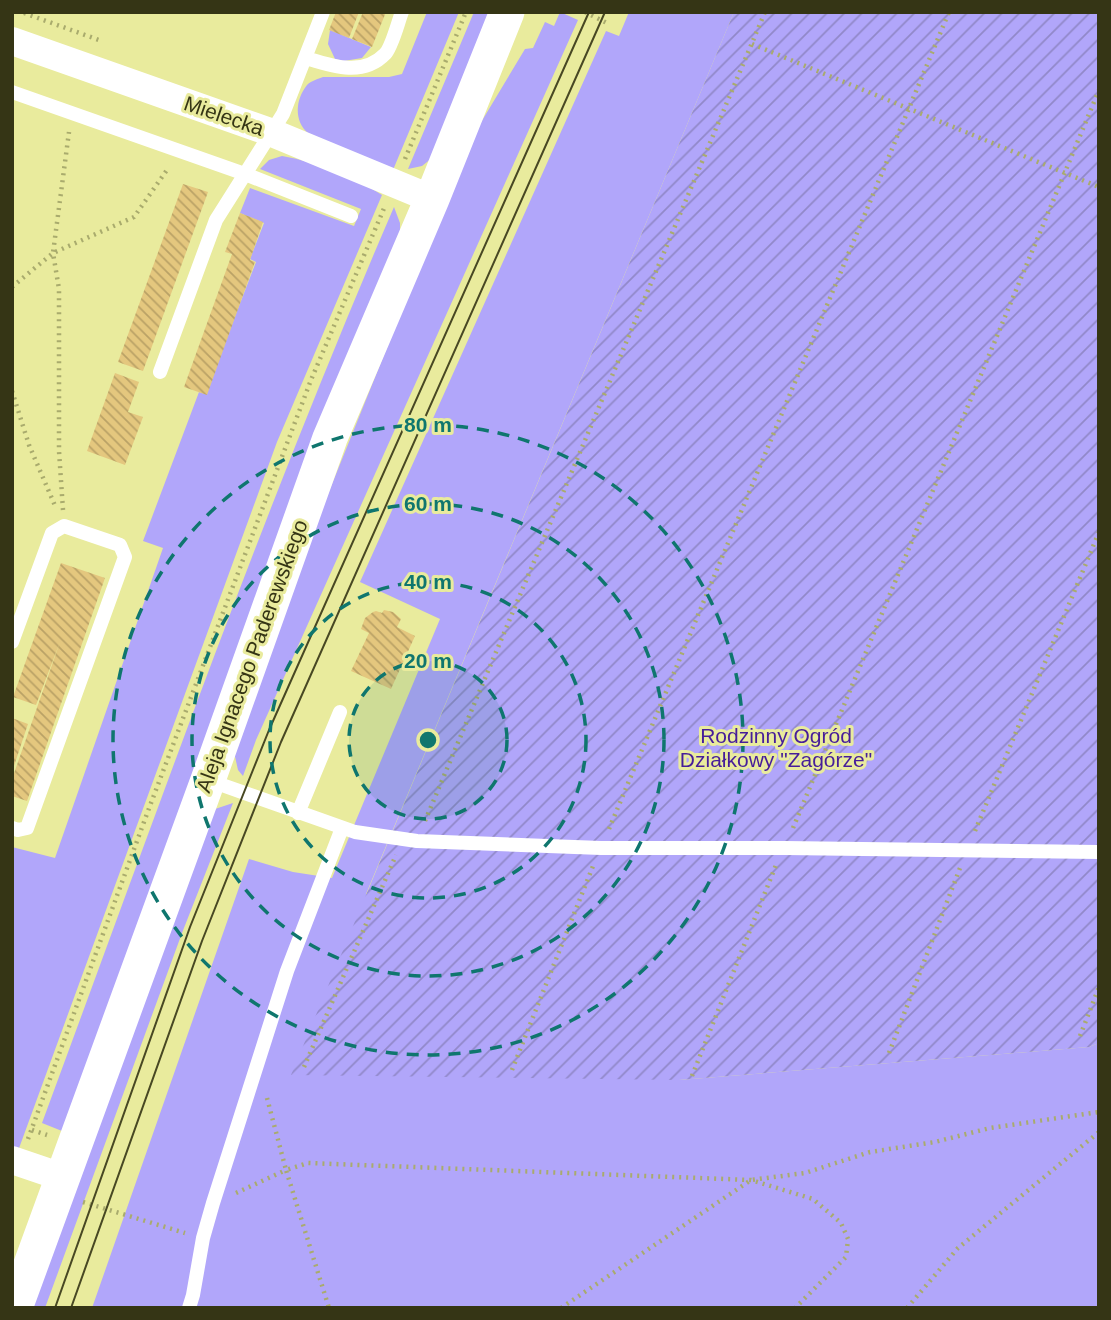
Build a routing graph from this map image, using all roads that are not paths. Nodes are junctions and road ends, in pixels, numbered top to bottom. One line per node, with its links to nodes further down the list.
1 (323, 12): 5 (lane)
2 (402, 12): 5 (lane)
3 (507, 12): 9 (street, Aleja Ignacego Paderewskiego)
4 (12, 41): 7 (street, Mielecka)
5 (306, 58): 7 (lane)
6 (12, 92): 8 (lane)
7 (270, 132): 8 (lane); 9 (street, Mielecka)
8 (245, 174): 10 (lane); 11 (lane)
9 (432, 199): 14 (street, Aleja Ignacego Paderewskiego)
10 (351, 216)
11 (160, 372)
12 (12, 642): 16 (lane)
13 (340, 712): 15 (lane)
14 (208, 780): 15 (lane); 20 (street, Aleja Ignacego Paderewskiego)
15 (298, 813): 17 (lane)
16 (12, 828)
17 (342, 828): 18 (lane); 22 (lane)
18 (1099, 852)
19 (16, 1162): 20 (street)
20 (71, 1174): 21 (street, Aleja Ignacego Paderewskiego)
21 (15, 1308)
22 (189, 1308)

